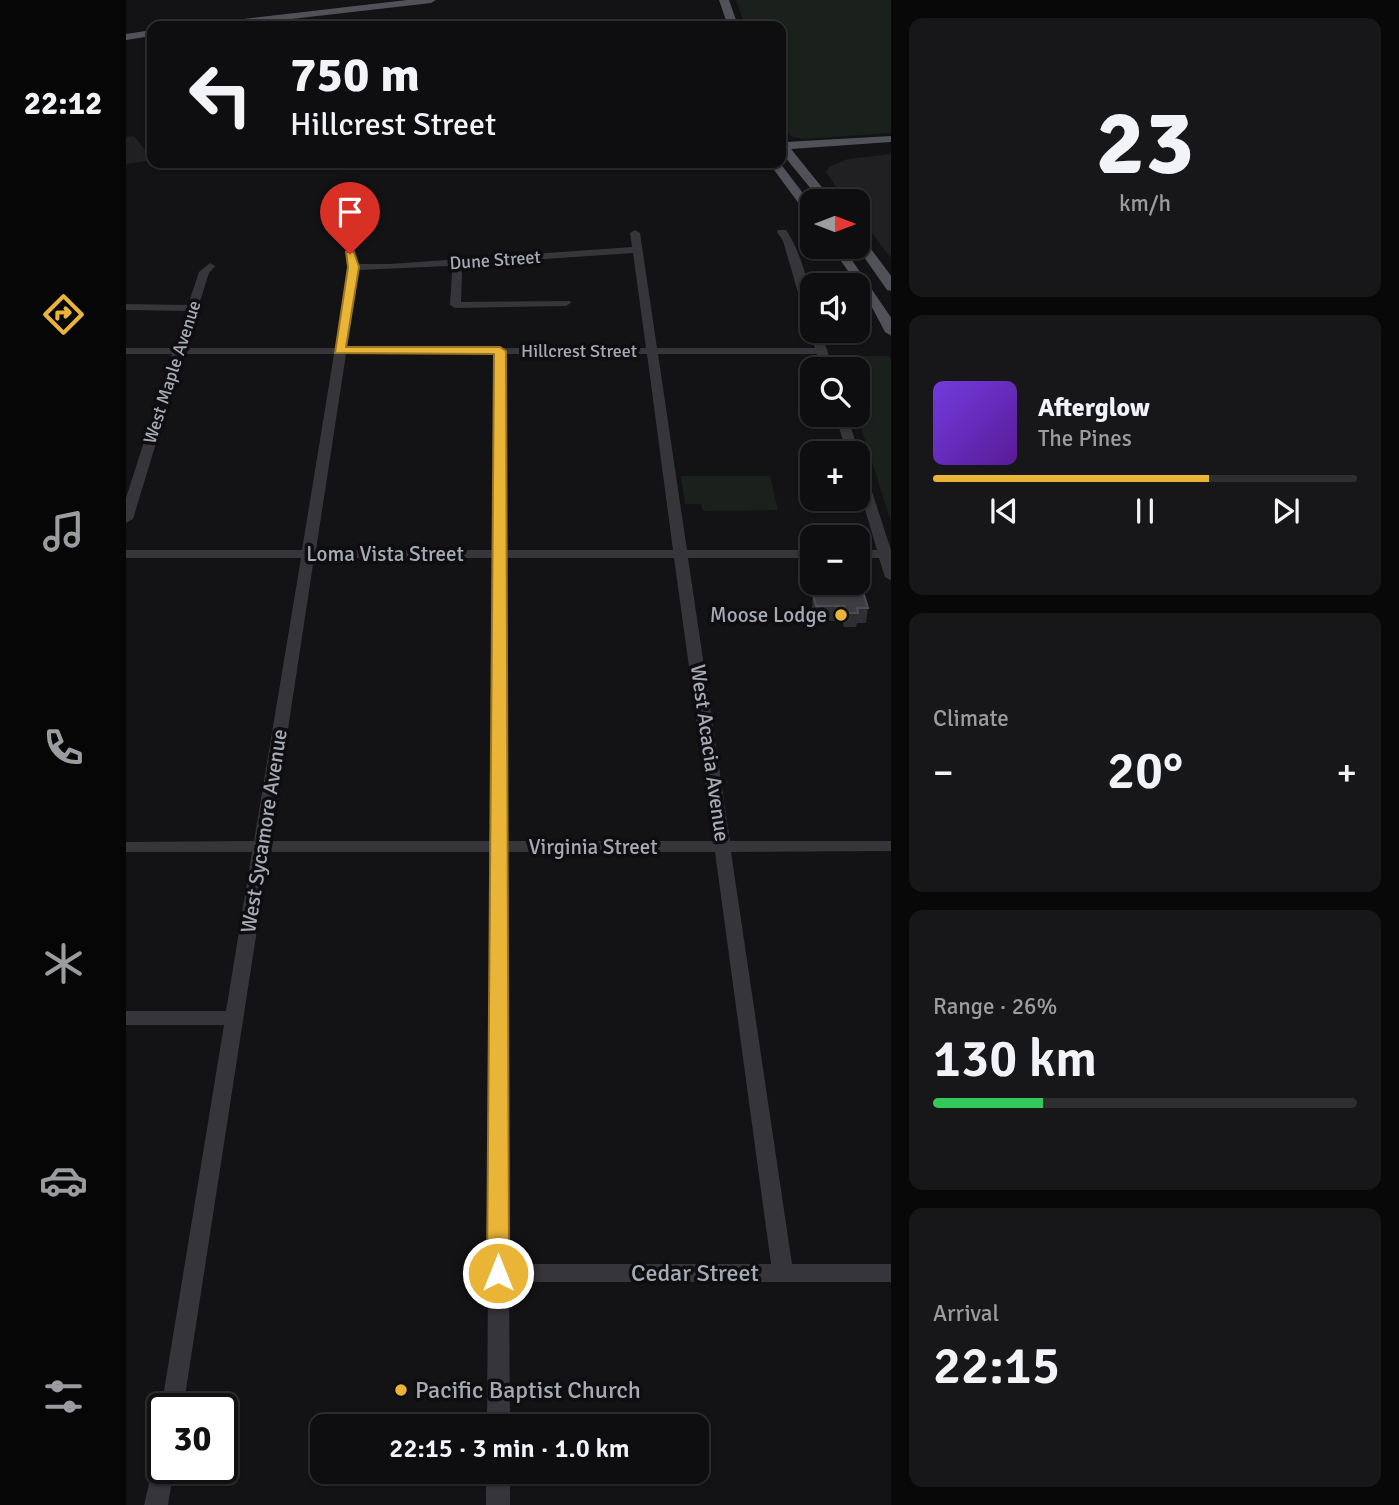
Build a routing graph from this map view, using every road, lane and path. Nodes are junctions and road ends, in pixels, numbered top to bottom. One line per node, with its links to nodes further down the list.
1 (431, 0): 4 (main road)
2 (713, 0): 5 (main road)
3 (724, 0): 6 (main road)
4 (252, 21)
5 (719, 21)
6 (731, 21)
7 (147, 34): 8 (main road)
8 (126, 37)
9 (891, 139): 11 (main road)
10 (891, 144): 12 (main road)
11 (786, 148)
12 (786, 148)
13 (786, 153): 15 (main road)
14 (779, 168): 16 (main road)
15 (817, 189)
16 (800, 197)
17 (782, 232): 24 (street)
18 (636, 242): 22 (street, Dune Street); 35 (street, West Acacia Avenue)
19 (870, 257): 25 (main road)
20 (846, 259): 29 (main road)
21 (352, 261): 22 (street, Dune Street); 33 (street, West Sycamore Avenue)
22 (453, 263): 26 (street)
23 (210, 266): 28 (street, West Maple Avenue)
24 (800, 280)
25 (891, 286)
26 (566, 303)
27 (129, 307): 28 (street)
28 (192, 308): 32 (street, West Maple Avenue)
29 (891, 332)
30 (819, 343): 36 (street)
31 (126, 351): 32 (street, Hillcrest Street)
32 (178, 351): 33 (street, Hillcrest Street); 39 (street, West Maple Avenue)
33 (339, 351): 34 (street, Hillcrest Street); 41 (street, West Sycamore Avenue)
34 (500, 351): 35 (street, Hillcrest Street); 42 (street)
35 (652, 351): 36 (street, Hillcrest Street); 43 (street, West Acacia Avenue)
36 (821, 351): 37 (street)
37 (823, 357)
38 (870, 507): 46 (street)
39 (126, 519)
40 (126, 554): 41 (street, Loma Vista Street)
41 (307, 554): 42 (street, Loma Vista Street); 52 (street, West Sycamore Avenue)
42 (498, 554): 43 (street, Loma Vista Street); 49 (street)
43 (681, 554): 44 (street, Loma Vista Street); 50 (street, West Acacia Avenue)
44 (800, 554)
45 (870, 554): 46 (street)
46 (884, 554): 47 (street)
47 (891, 577)
48 (891, 846): 50 (street, Virginia Street)
49 (498, 847): 50 (street, Virginia Street); 52 (street, Virginia Street); 55 (street)
50 (723, 847): 56 (street, West Acacia Avenue)
51 (126, 848): 52 (street, Virginia Street)
52 (262, 848): 54 (street, West Sycamore Avenue)
53 (126, 1018): 54 (street)
54 (233, 1018): 58 (street, West Sycamore Avenue)
55 (498, 1273): 56 (street, Cedar Street); 59 (street)
56 (783, 1273): 57 (street, Cedar Street)
57 (891, 1273)
58 (174, 1393)
59 (498, 1414)
60 (160, 1484): 62 (street)
61 (498, 1484): 63 (street)
62 (156, 1505)
63 (498, 1505)

